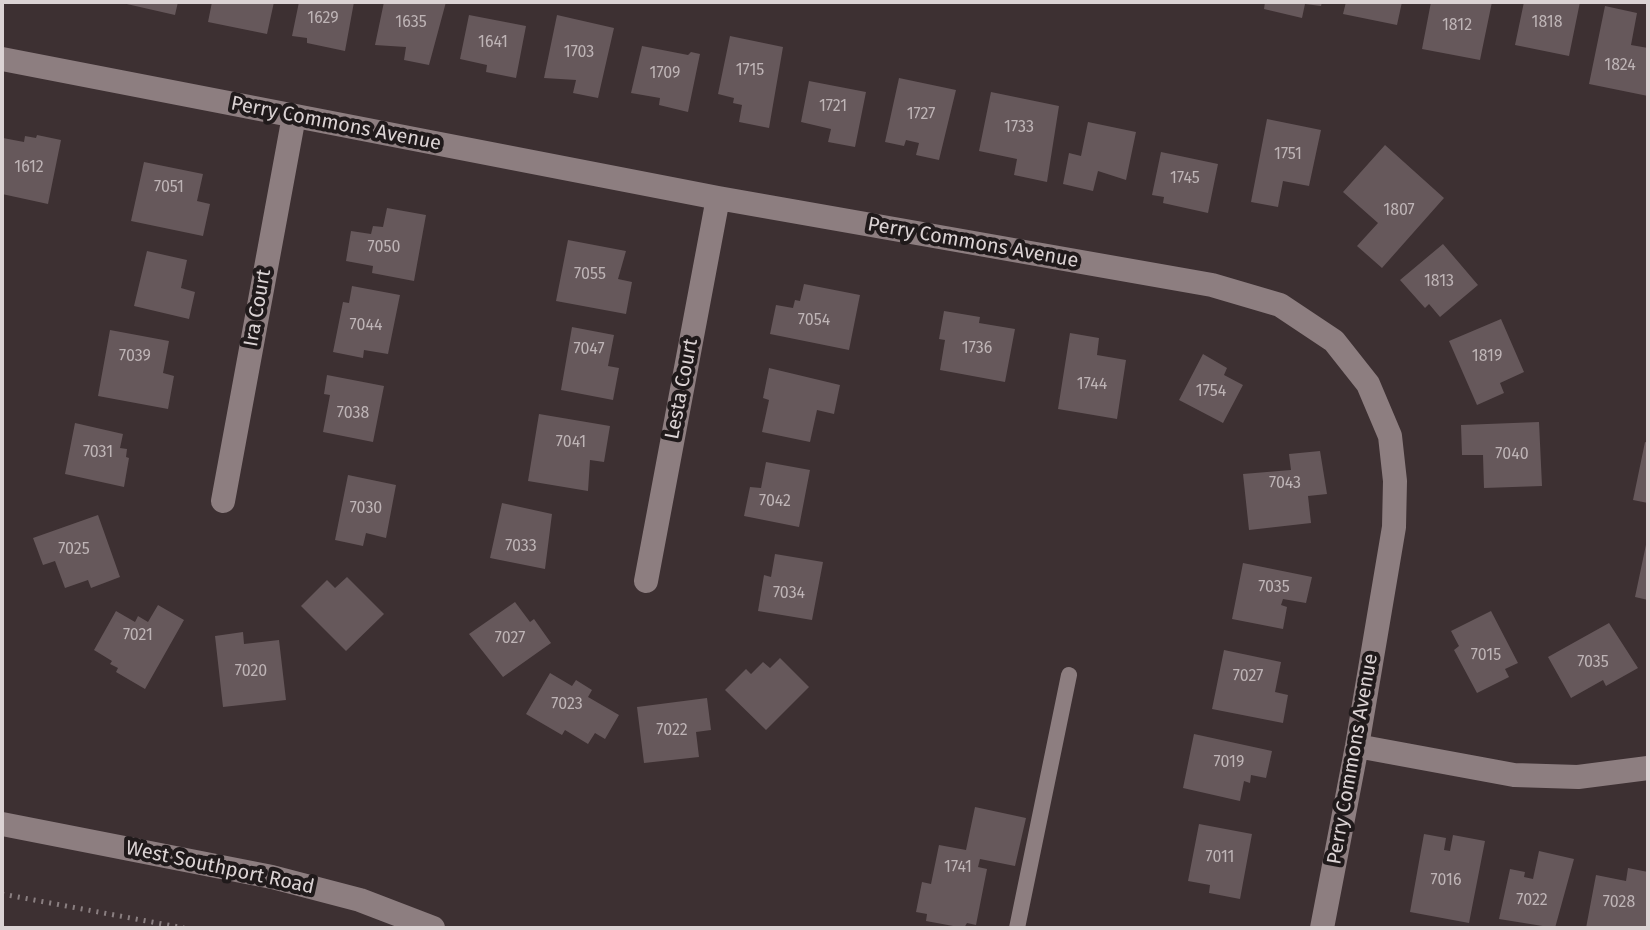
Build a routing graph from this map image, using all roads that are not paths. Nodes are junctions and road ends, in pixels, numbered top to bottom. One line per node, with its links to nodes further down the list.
1 (2, 59): 2 (street, Perry Commons Avenue)
2 (294, 116): 3 (street, Perry Commons Avenue); 4 (street, Ira Court)
3 (718, 198): 5 (street, Lesta Court); 7 (street, Perry Commons Avenue)
4 (223, 501)
5 (646, 581)
6 (1069, 675): 11 (lane)
7 (1357, 746): 8 (street); 12 (street, Perry Commons Avenue)
8 (1648, 768)
9 (2, 824): 10 (street, West Southport Road)
10 (433, 928)
11 (1017, 928)
12 (1322, 928)

